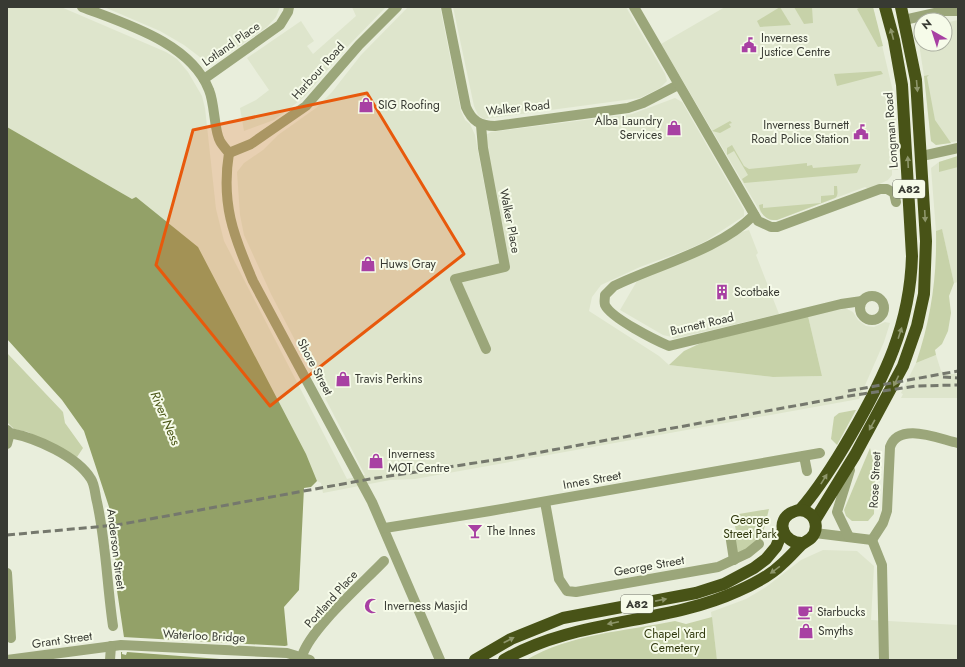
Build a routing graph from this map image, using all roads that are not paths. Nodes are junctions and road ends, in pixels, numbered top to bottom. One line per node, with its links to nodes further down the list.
1 (82, 7): 10 (street)
2 (397, 7): 14 (street, Harbour Road)
3 (446, 7): 12 (street, Walker Road)
4 (634, 7): 11 (street)
5 (885, 7): 28 (highway, Longman Road / A82, one-way to 5)
6 (901, 7): 9 (highway, A82)
7 (288, 10): 10 (street, Lotland Place)
8 (958, 11): 9 (street)
9 (904, 20): 15 (highway, A82, one-way to 15)
10 (204, 79): 14 (street)
11 (678, 85): 12 (street, Walker Road); 17 (street)
12 (480, 125): 19 (street, Walker Place)
13 (958, 148): 15 (street)
14 (229, 153): 30 (street, Shore Street)
15 (922, 156): 24 (highway, A82, one-way to 24)
16 (896, 202): 17 (street)
17 (754, 215): 18 (street, Burnett Road)
18 (858, 303)
19 (486, 349)
20 (9, 432): 22 (street); 41 (street, Anderson Street)
21 (958, 443): 35 (street, Rose Street)
22 (7, 444)
23 (820, 453): 25 (street, Innes Street)
24 (855, 455): 29 (highway, A82); 34 (street)
25 (804, 456): 26 (street); 27 (street, Innes Street)
26 (807, 471)
27 (545, 502): 30 (street, Innes Street); 38 (street, George Street)
28 (800, 510): 29 (highway); 31 (highway, A82)
29 (814, 520): 32 (highway)
30 (385, 528): 48 (street, Shore Street)
31 (783, 530): 36 (highway); 49 (highway, A82, one-way to 31)
32 (815, 532): 34 (street); 36 (highway, A82)
33 (730, 534): 38 (street)
34 (849, 537): 35 (street)
35 (872, 540): 51 (street)
36 (803, 543): 50 (highway, A82, one-way to 50)
37 (759, 544): 38 (street, George Street)
38 (734, 560)
39 (384, 561): 45 (street, Portland Place)
40 (7, 573): 42 (street)
41 (113, 626)
42 (11, 638)
43 (116, 645): 44 (street, Grant Street); 45 (street, Waterloo Bridge); 47 (street)
44 (47, 657): 46 (street, Grant Street)
45 (306, 658)
46 (7, 660)
47 (110, 660)
48 (440, 660)
49 (475, 660)
50 (504, 660)
51 (884, 660)

